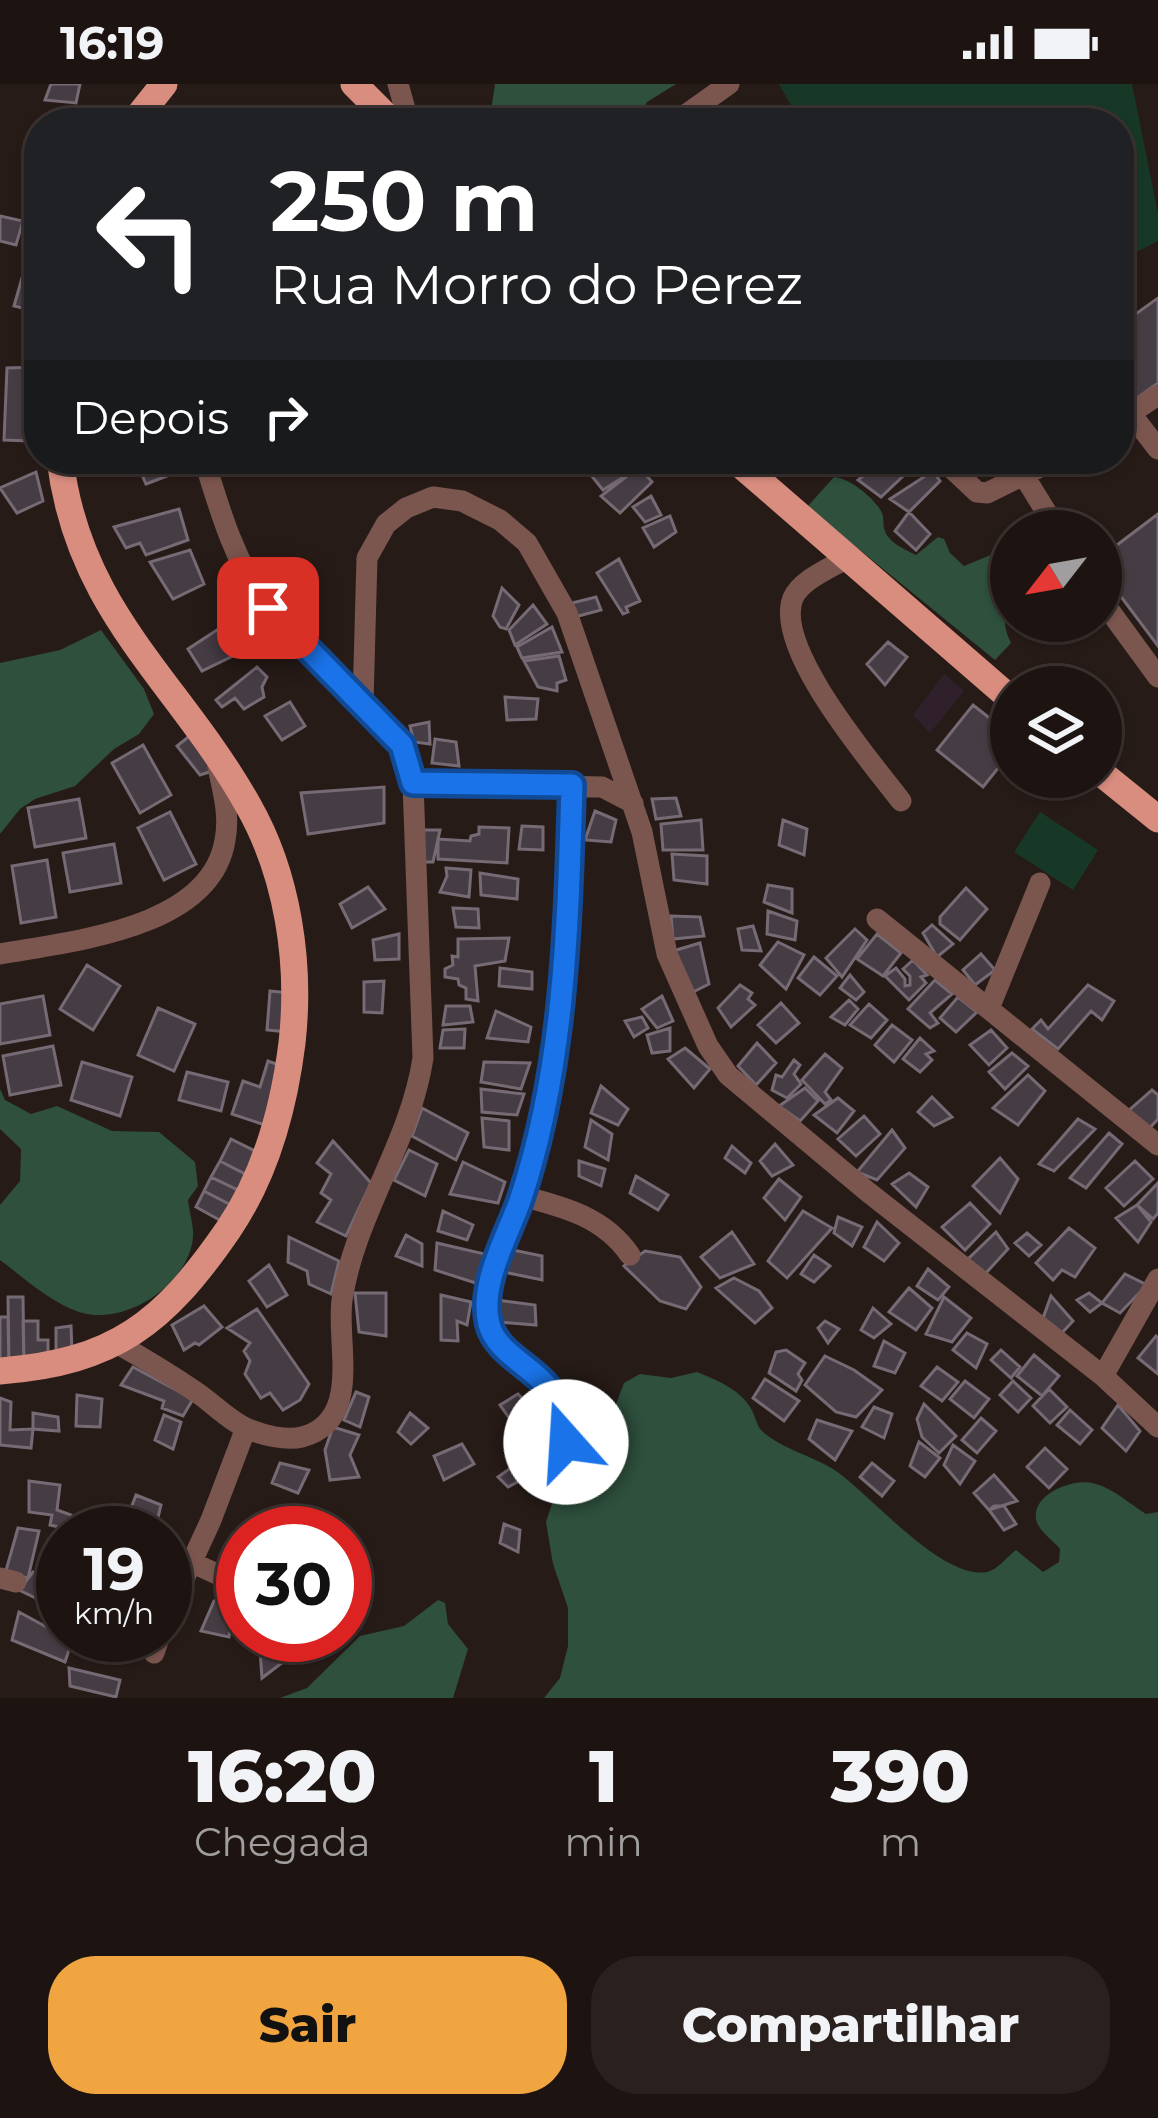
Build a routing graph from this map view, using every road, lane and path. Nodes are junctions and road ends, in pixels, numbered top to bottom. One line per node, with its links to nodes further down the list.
1 (164, 84): 4 (main road)
2 (355, 84): 5 (main road)
3 (729, 84): 6 (street)
4 (145, 108)
5 (378, 108)
6 (695, 108)
7 (1134, 426): 8 (street)
8 (1158, 449)
9 (63, 474): 21 (main road)
10 (209, 474): 20 (street)
11 (751, 474): 16 (main road)
12 (958, 474): 14 (street)
13 (1028, 474): 14 (street)
14 (1024, 476): 15 (street)
15 (1045, 510)
16 (845, 559): 19 (main road); 25 (street)
17 (1122, 628): 18 (street)
18 (1158, 677)
19 (990, 681)
20 (363, 701): 22 (street); 26 (street)
21 (215, 755): 30 (street); 36 (main road)
22 (413, 783): 23 (street); 40 (street)
23 (572, 785): 26 (street); 33 (street)
24 (1122, 790): 27 (main road)
25 (902, 801)
26 (633, 803): 38 (street)
27 (1158, 820)
28 (1040, 884): 31 (street)
29 (877, 919): 31 (street)
30 (0, 954)
31 (990, 1006): 32 (street)
32 (1158, 1145)
33 (521, 1196): 34 (street); 41 (street)
34 (629, 1255)
35 (1158, 1279): 38 (street)
36 (118, 1344): 37 (main road); 40 (street)
37 (0, 1371)
38 (1103, 1376): 39 (street)
39 (1158, 1427)
40 (246, 1428): 42 (street)
41 (540, 1468)
42 (193, 1563): 43 (street)
43 (216, 1574)

